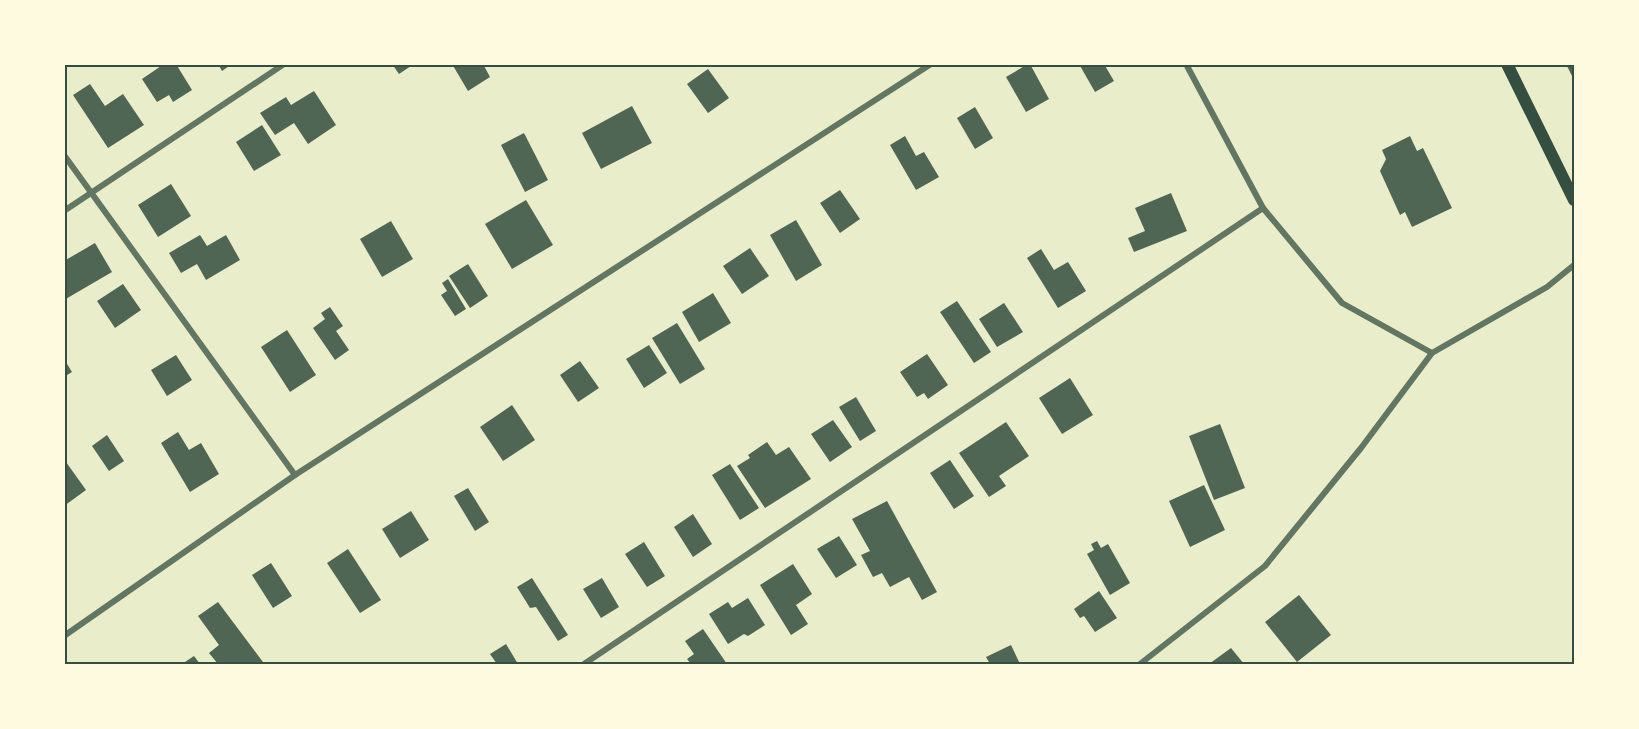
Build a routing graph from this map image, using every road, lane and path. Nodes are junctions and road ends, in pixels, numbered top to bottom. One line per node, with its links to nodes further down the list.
1 (284, 64): 6 (street)
2 (931, 64): 12 (street)
3 (1186, 64): 8 (street)
4 (1507, 64): 7 (main road)
5 (64, 155): 6 (street)
6 (92, 193): 9 (street); 12 (street)
7 (1575, 200)
8 (1263, 208): 11 (street); 14 (street)
9 (64, 211)
10 (1575, 265): 11 (street)
11 (1432, 352): 15 (street)
12 (295, 475): 13 (street)
13 (64, 636)
14 (584, 664)
15 (1140, 664)

